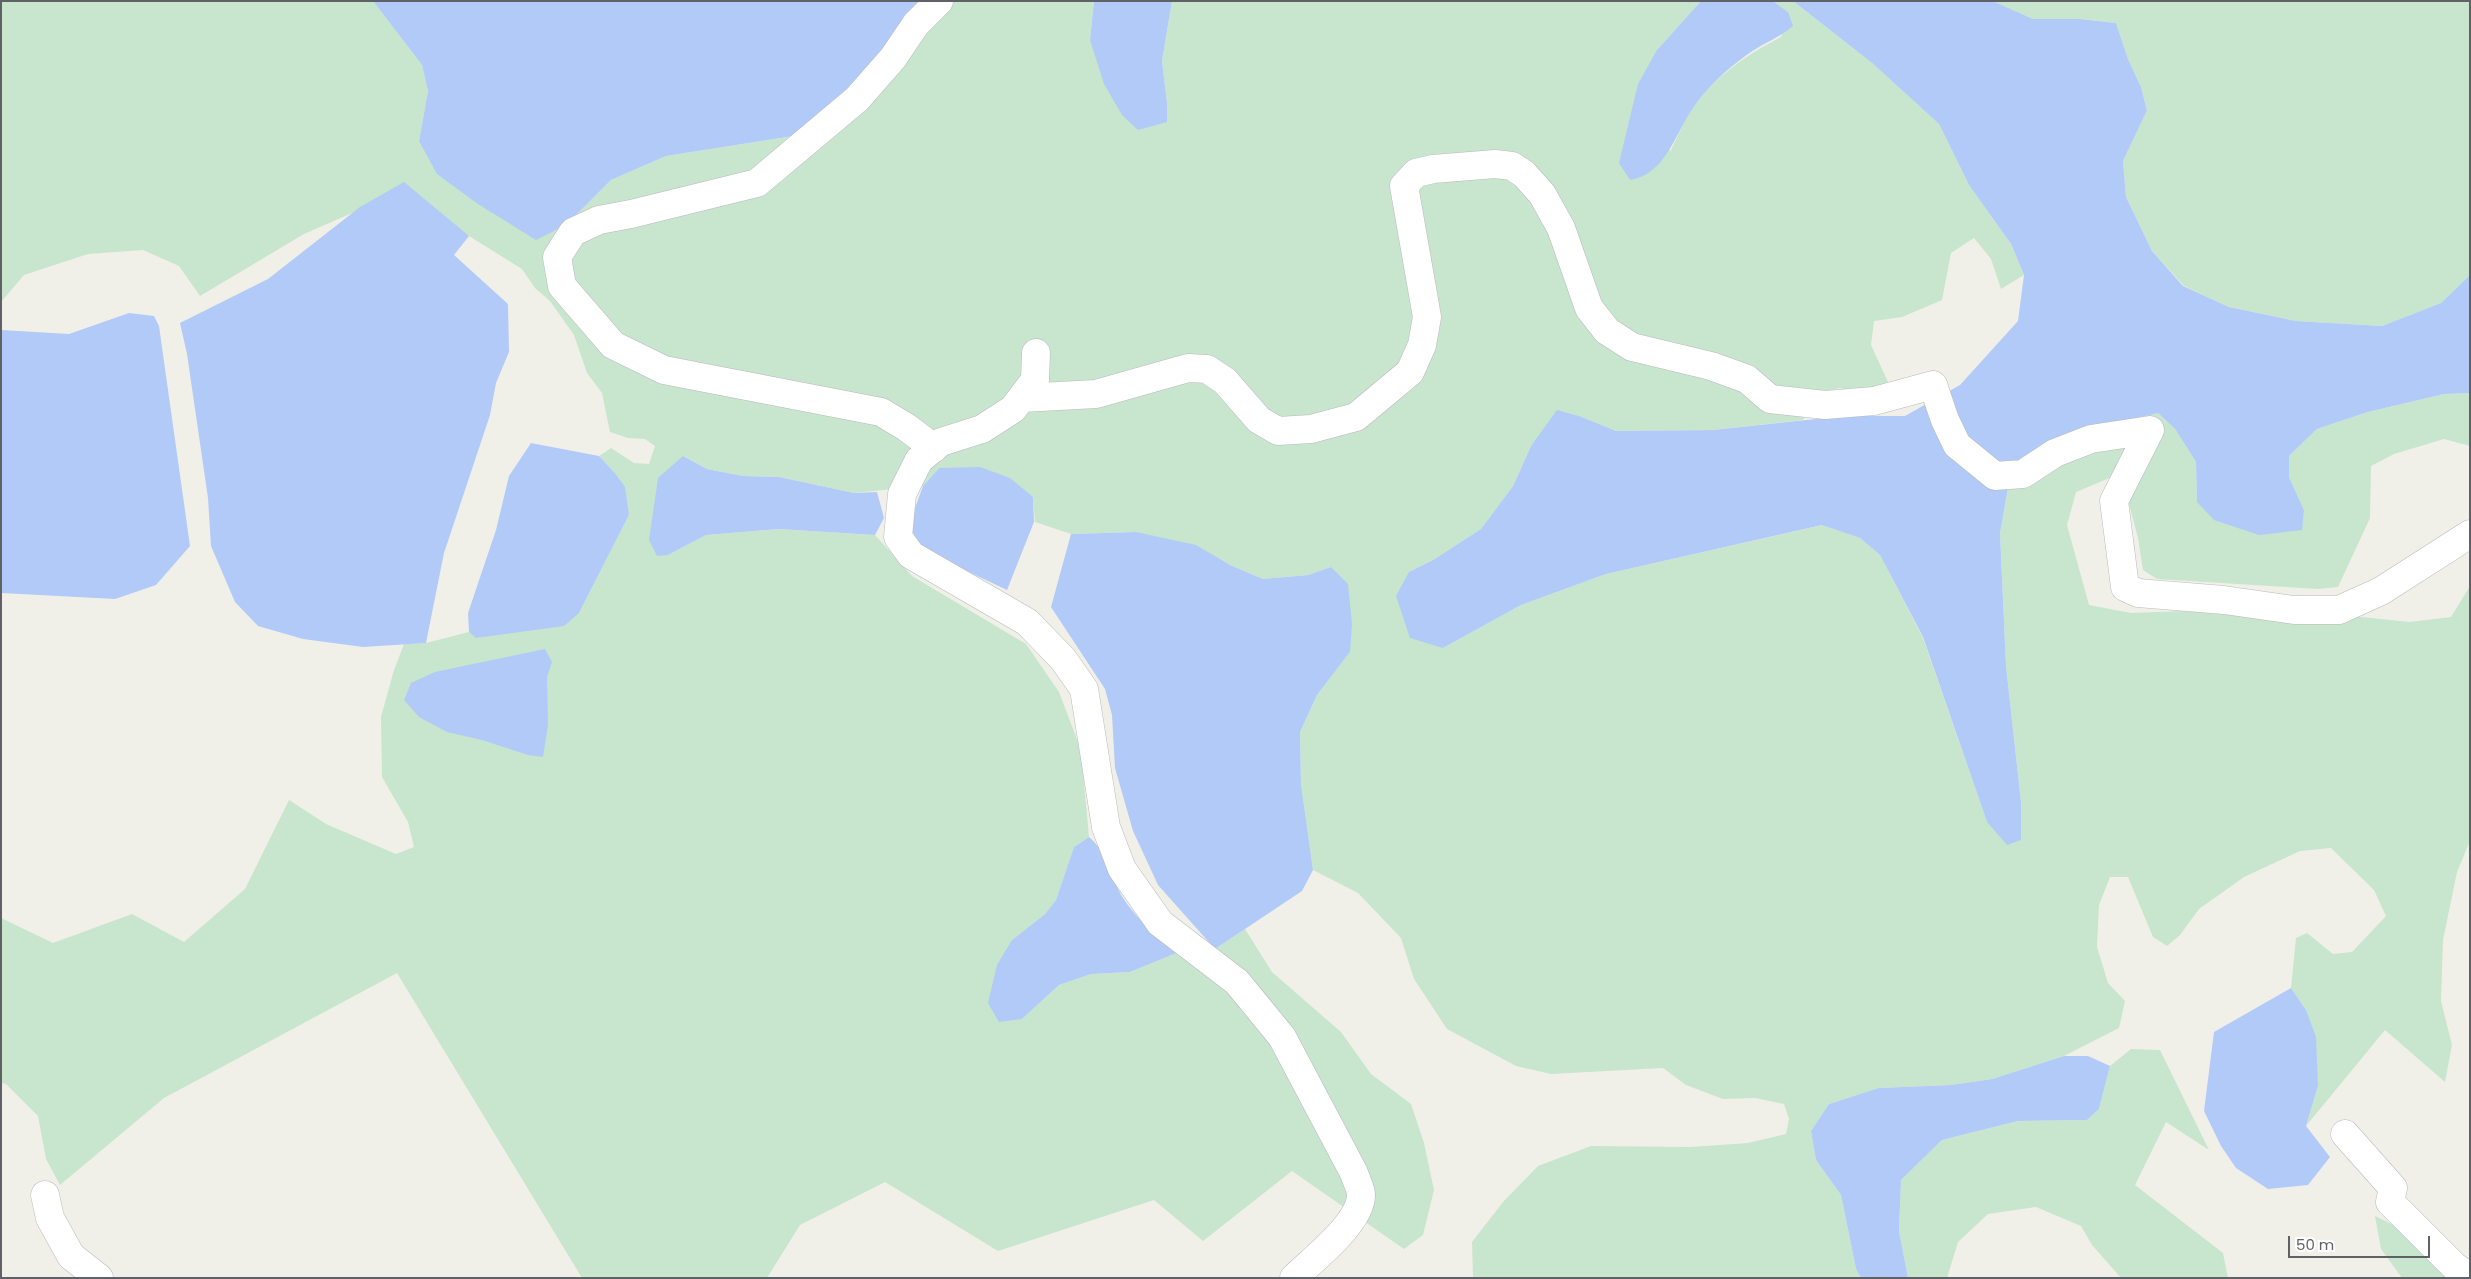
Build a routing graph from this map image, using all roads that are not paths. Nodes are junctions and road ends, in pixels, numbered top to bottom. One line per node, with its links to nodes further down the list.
1 (939, 1): 4 (street)
2 (1036, 353): 3 (street)
3 (1022, 398): 4 (street); 5 (street)
4 (934, 448): 10 (street)
5 (2470, 534)
6 (2345, 1134): 8 (street)
7 (45, 1195): 9 (street)
8 (2470, 1277)
9 (99, 1278)
10 (1294, 1278)

